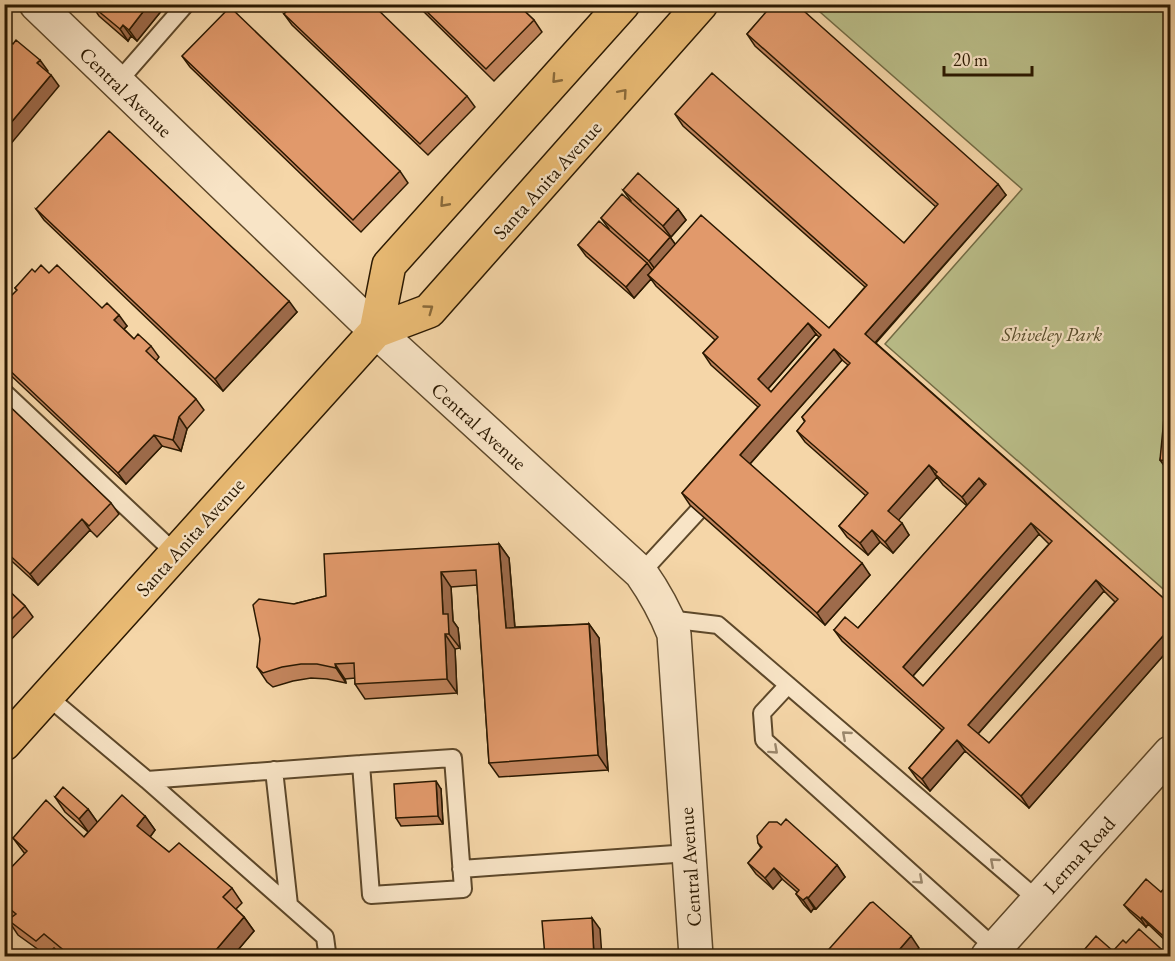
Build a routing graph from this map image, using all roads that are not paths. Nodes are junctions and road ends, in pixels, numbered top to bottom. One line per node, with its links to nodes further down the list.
1 (36, 4): 5 (street, Central Avenue)
2 (186, 4): 5 (lane)
3 (623, 4): 6 (main road, one-way to 6)
4 (701, 4): 6 (main road, Santa Anita Avenue, one-way to 4)
5 (117, 83): 6 (street, Central Avenue)
6 (376, 331): 9 (main road, Santa Anita Avenue); 10 (street, Central Avenue)
7 (4, 392): 9 (lane)
8 (719, 488): 10 (lane)
9 (175, 553): 13 (main road, Santa Anita Avenue)
10 (641, 573): 11 (street, Central Avenue)
11 (668, 619): 12 (lane); 19 (street, Central Avenue)
12 (788, 685): 21 (lane, one-way to 12); 23 (lane, one-way to 23)
13 (47, 696): 14 (main road, Santa Anita Avenue); 18 (lane)
14 (4, 744)
15 (1170, 753): 21 (street, Lerma Road)
16 (361, 764): 17 (lane); 20 (lane); 20 (lane)
17 (274, 771): 18 (lane); 22 (lane)
18 (147, 780): 22 (lane)
19 (689, 853): 20 (lane); 25 (street, Central Avenue)
20 (461, 869)
21 (1038, 900): 23 (street, Lerma Road)
22 (289, 905): 24 (lane)
23 (991, 952)
24 (324, 957)
25 (696, 957)

